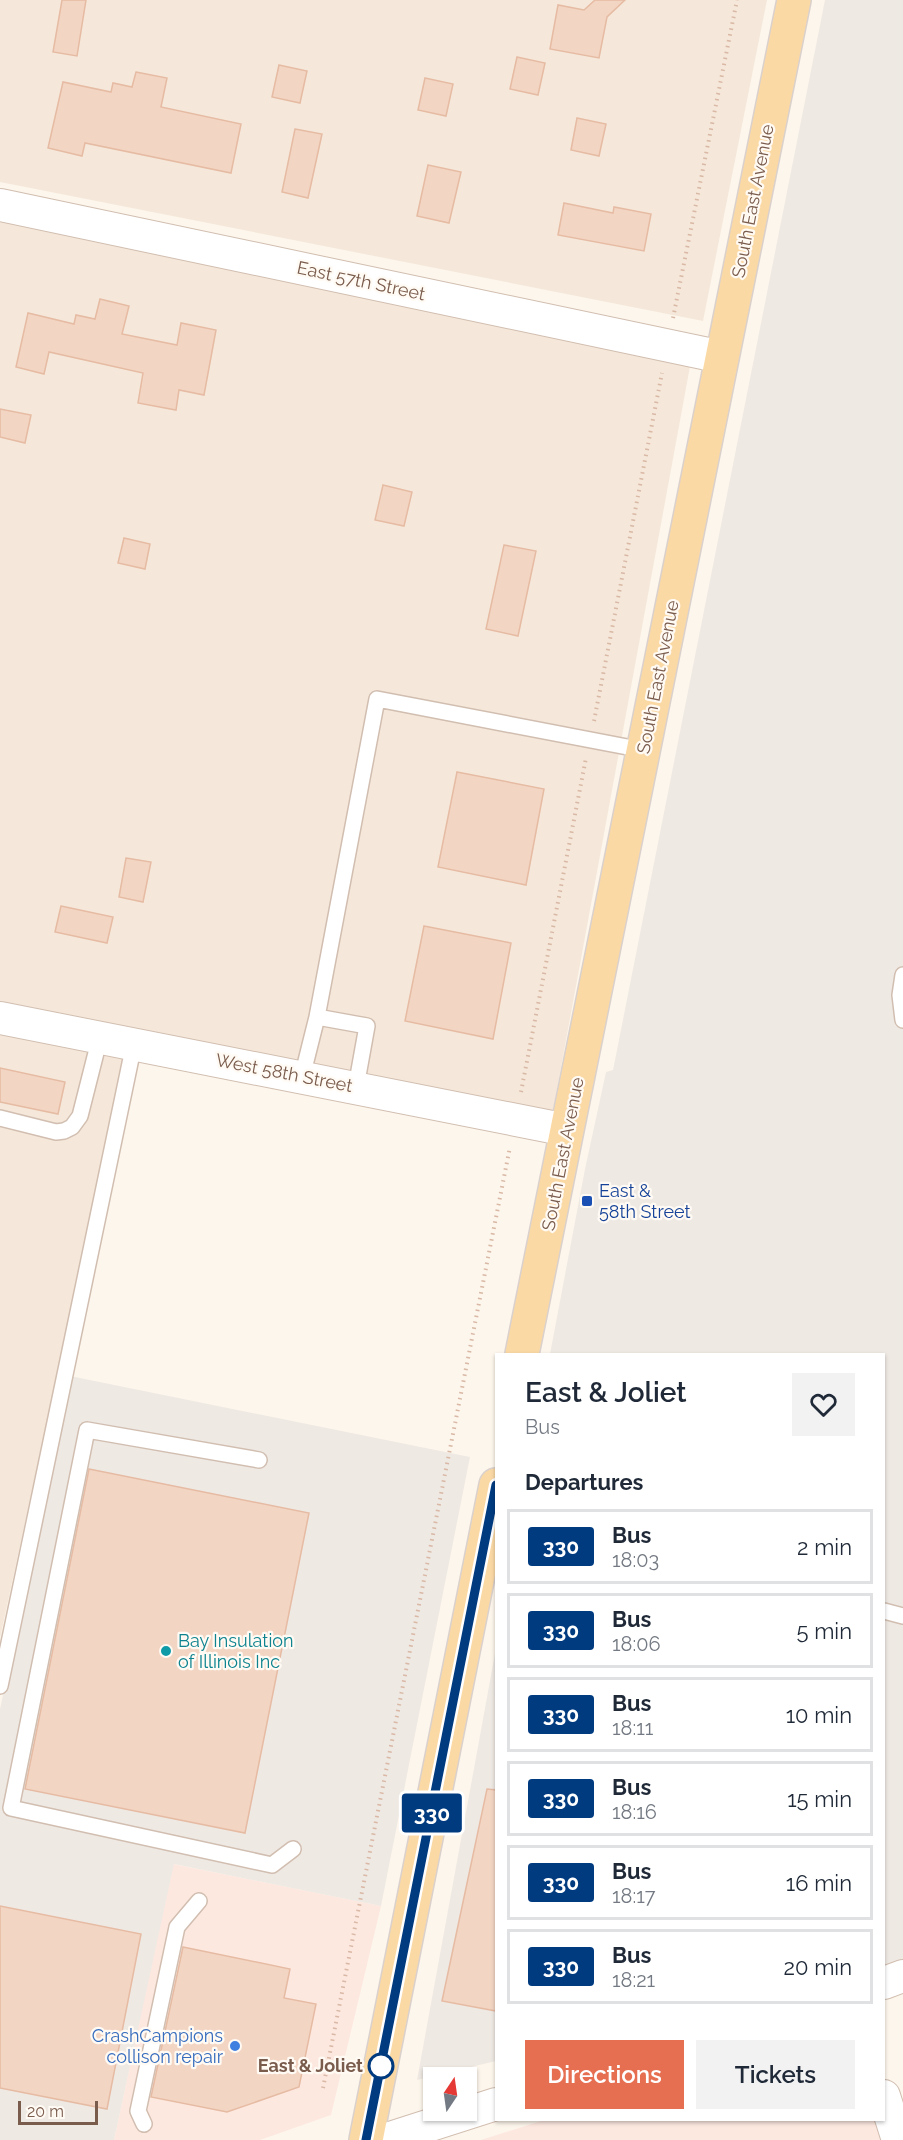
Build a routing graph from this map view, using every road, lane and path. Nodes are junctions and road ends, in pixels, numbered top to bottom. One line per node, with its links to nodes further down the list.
1 (737, 0): 4 (path)
2 (794, 0): 5 (main road, South East Avenue)
3 (0, 206): 4 (street, East 57th Street)
4 (667, 345): 5 (street, East 57th Street); 6 (path)
5 (722, 357): 7 (main road, South East Avenue)
6 (590, 740): 7 (lane); 9 (lane); 17 (path)
7 (643, 750): 18 (main road, South East Avenue)
8 (903, 975): 11 (lane)
9 (317, 1017): 14 (lane); 15 (lane)
10 (0, 1018): 12 (street, West 58th Street)
11 (903, 1020)
12 (100, 1037): 13 (street, West 58th Street); 16 (lane)
13 (134, 1044): 14 (street, West 58th Street); 24 (lane)
14 (302, 1077): 15 (street, West 58th Street)
15 (356, 1088): 17 (street, West 58th Street)
16 (0, 1118)
17 (516, 1119): 18 (street, West 58th Street); 29 (path)
18 (567, 1130): 19 (main road, South East Avenue)
19 (522, 1353)
20 (259, 1460): 25 (lane)
21 (495, 1490): 33 (main road)
22 (885, 1611): 23 (lane)
23 (903, 1616)
24 (0, 1686)
25 (293, 1849)
26 (199, 1901): 32 (lane)
27 (903, 1976): 28 (street)
28 (885, 1983)
29 (323, 2088)
30 (885, 2099): 35 (street)
31 (495, 2104): 34 (street)
32 (144, 2124)
33 (366, 2140)
34 (384, 2140)
35 (898, 2140)

